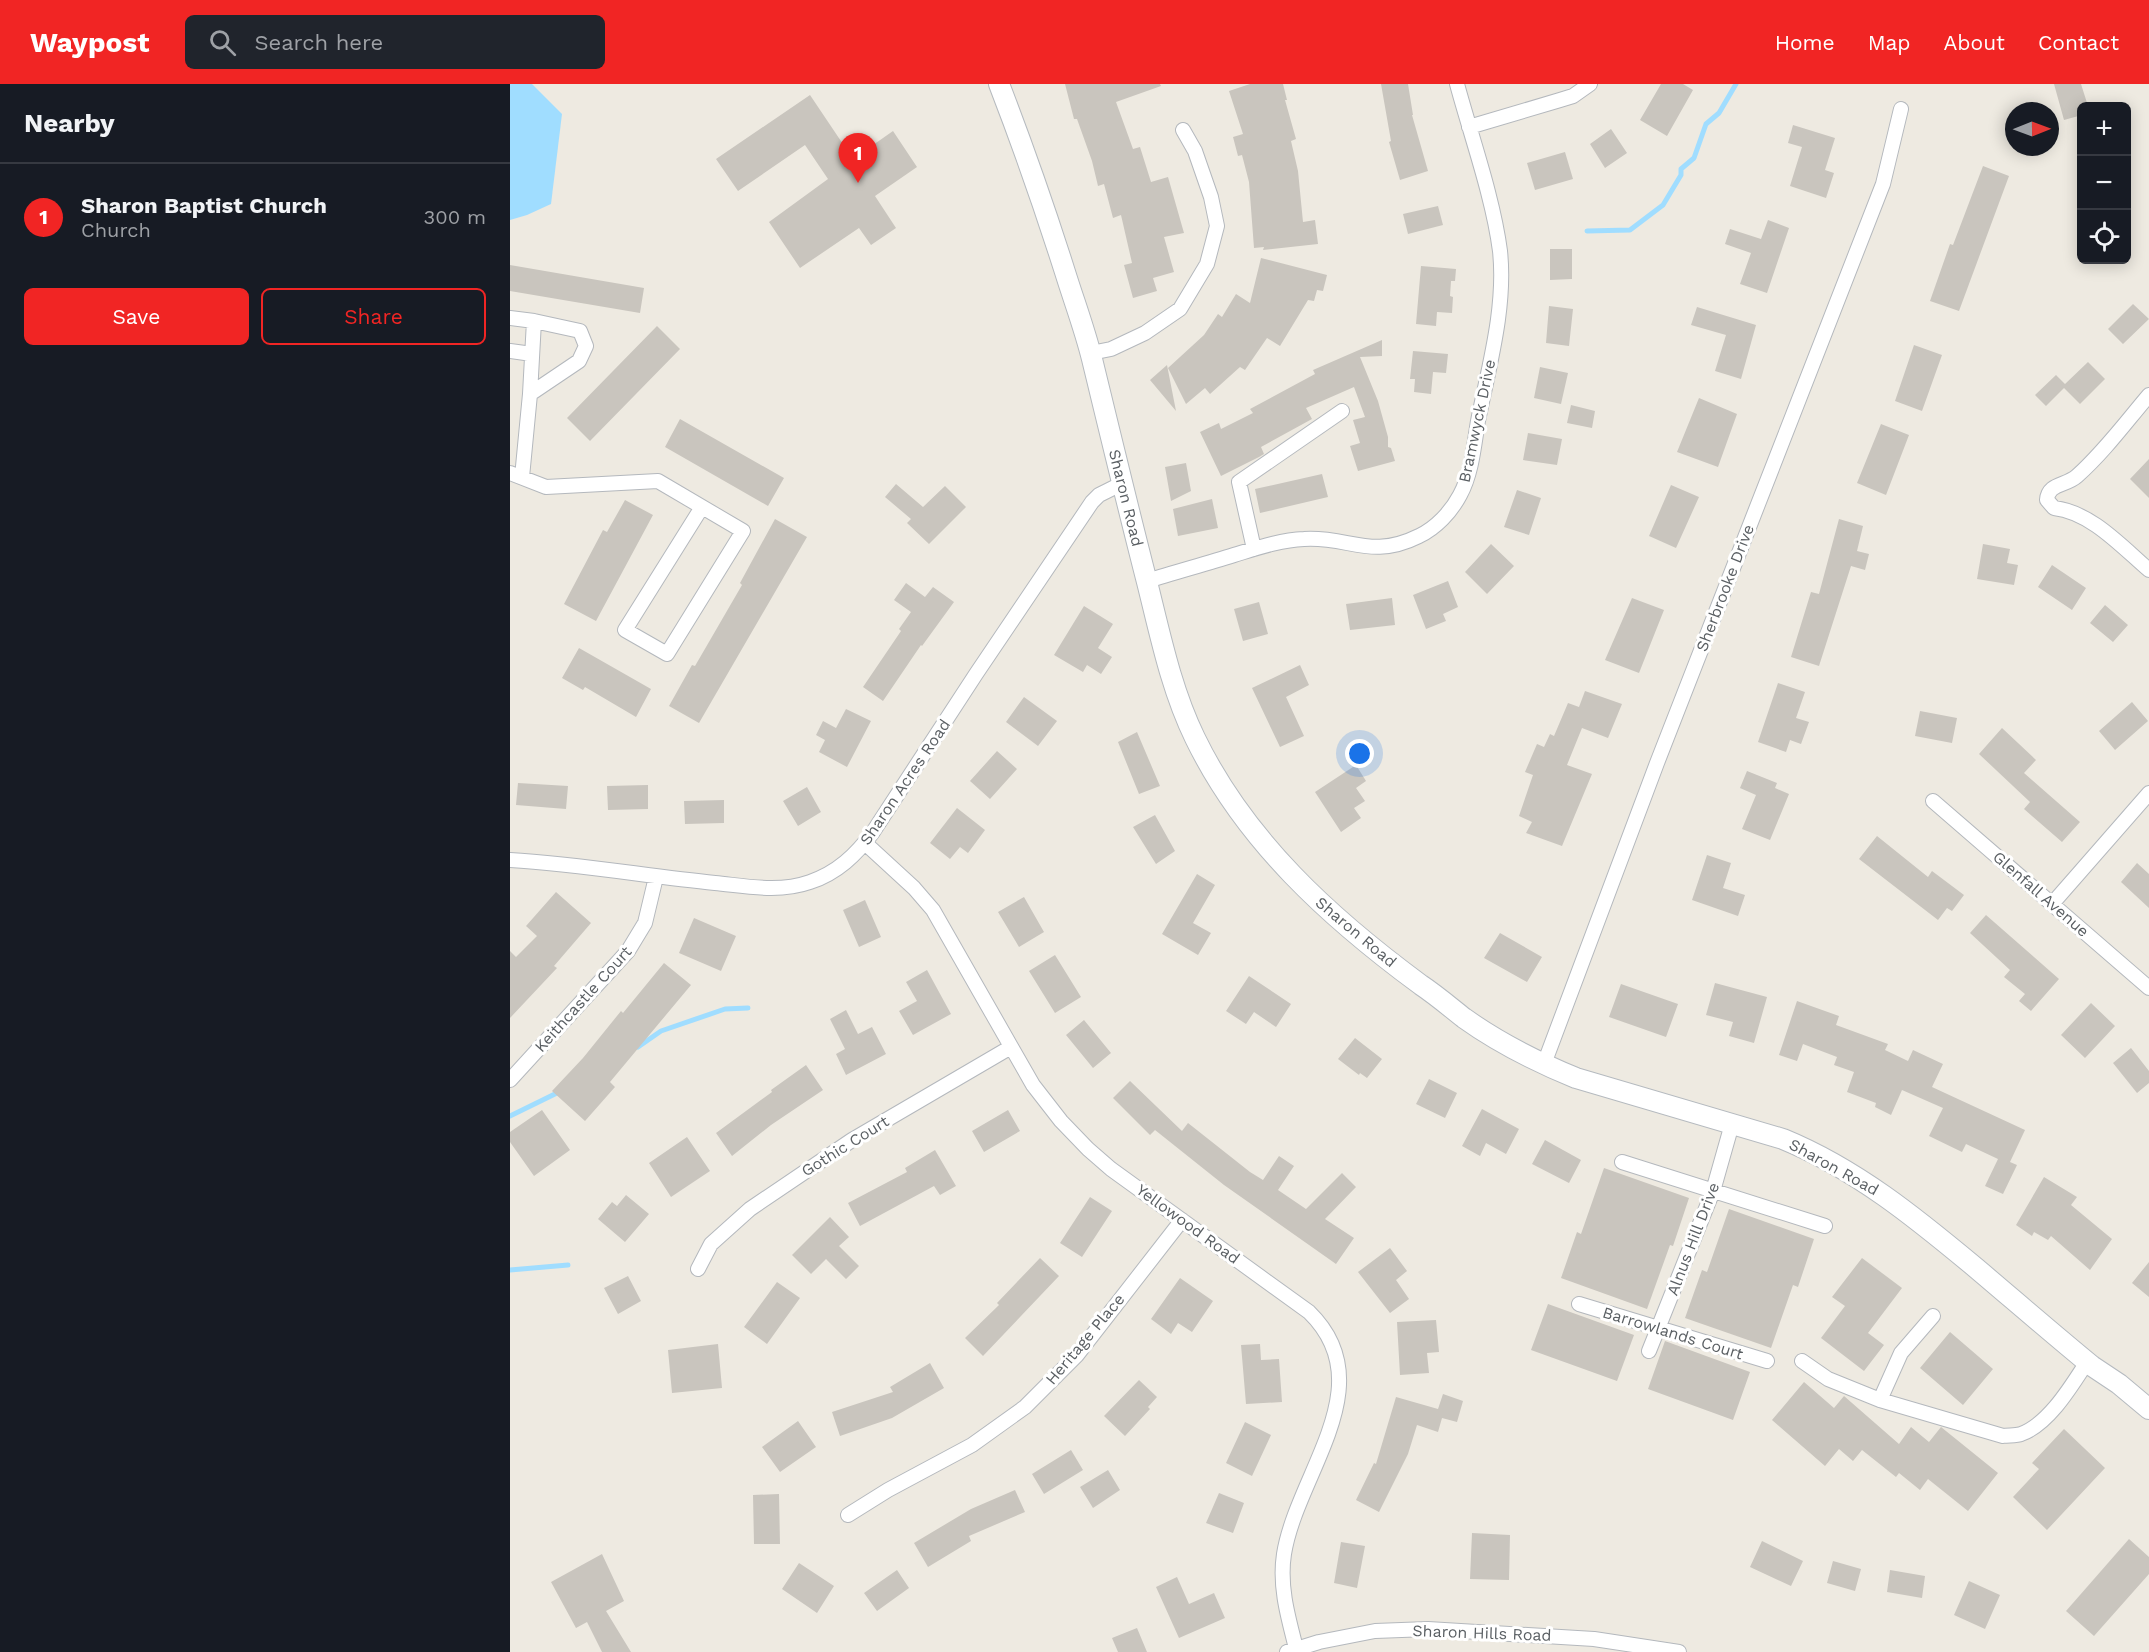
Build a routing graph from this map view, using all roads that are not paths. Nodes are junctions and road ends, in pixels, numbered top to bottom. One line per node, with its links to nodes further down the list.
1 (999, 84): 10 (main road, Sharon Road)
2 (1456, 84): 5 (street, Bramwyck Drive)
3 (1590, 84): 5 (street)
4 (1901, 110): 29 (street, Sherbrooke Drive)
5 (1469, 127): 18 (street, Bramwyck Drive)
6 (1183, 130): 10 (street)
7 (510, 318): 8 (street)
8 (534, 321): 11 (street); 12 (street)
9 (510, 351): 11 (street)
10 (1091, 353): 16 (main road, Sharon Road)
11 (532, 354): 12 (street)
12 (530, 394): 15 (street)
13 (2149, 395): 19 (street)
14 (1342, 411): 18 (street)
15 (516, 475): 17 (street)
16 (1121, 484): 20 (main road, Sharon Road); 23 (street, Sharon Acres Road)
17 (702, 507): 17 (street)
18 (1254, 549): 20 (street, Bramwyck Drive)
19 (2149, 570)
20 (1147, 580): 29 (main road, Sharon Road)
21 (2149, 793): 26 (street)
22 (1933, 801): 26 (street, Glenfall Avenue)
23 (865, 843): 25 (street, Sharon Acres Road); 28 (street, Yellowood Road)
24 (510, 860): 25 (street, Sharon Acres Road)
25 (656, 877): 30 (street, Keithcastle Court)
26 (2052, 904): 27 (street, Glenfall Avenue)
27 (2149, 988)
28 (1011, 1047): 34 (street, Yellowood Road); 36 (street, Gothic Court)
29 (1544, 1064): 31 (main road, Sharon Road)
30 (510, 1080)
31 (1732, 1124): 33 (street, Alnus Hill Drive); 43 (main road, Sharon Road)
32 (1622, 1162): 33 (street)
33 (1713, 1191): 35 (street); 39 (street, Alnus Hill Drive)
34 (1182, 1220): 46 (street, Heritage Place); 47 (street, Yellowood Road)
35 (1825, 1226)
36 (698, 1269)
37 (1579, 1304): 39 (street, Barrowlands Court)
38 (1934, 1316): 44 (street)
39 (1658, 1329): 40 (street, Alnus Hill Drive); 41 (street, Barrowlands Court)
40 (1649, 1351)
41 (1767, 1361)
42 (1802, 1361): 44 (street)
43 (2087, 1362): 44 (street); 45 (main road, Sharon Road)
44 (1880, 1400)
45 (2149, 1409)
46 (848, 1515)
47 (1291, 1650): 48 (street, Sharon Hills Road)
48 (1678, 1652)

